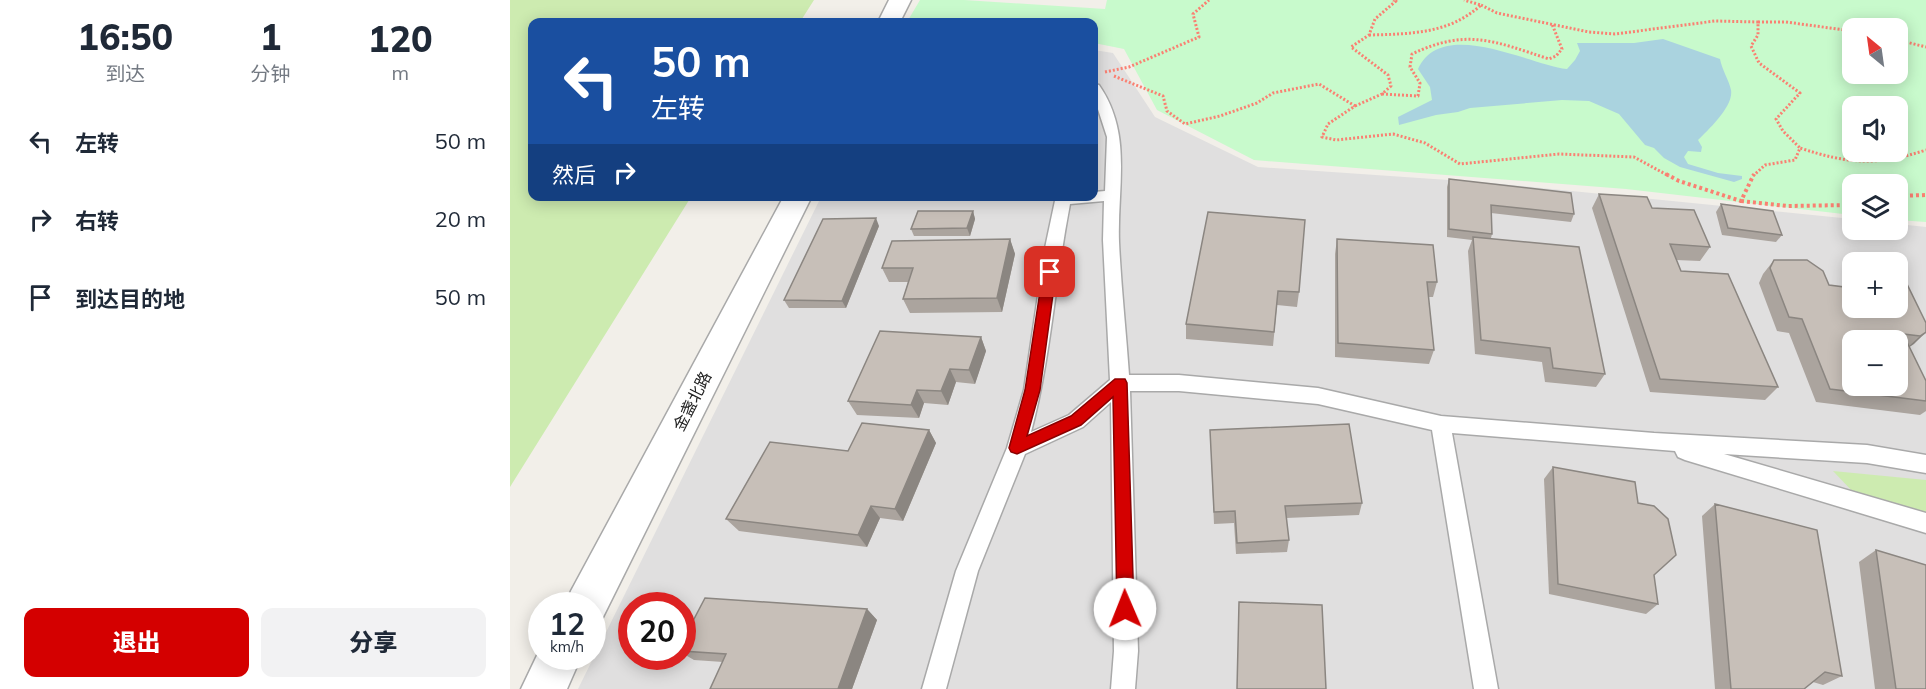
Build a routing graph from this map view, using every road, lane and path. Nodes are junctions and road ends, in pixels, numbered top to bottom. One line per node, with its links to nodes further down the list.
1 (900, 0): 6 (street)
2 (1209, 0): 15 (path)
3 (1395, 0): 10 (path)
4 (1464, 0): 5 (path)
5 (1481, 5): 8 (path); 10 (path)
6 (890, 18)
7 (1758, 22): 8 (path); 9 (path); 16 (path)
8 (1552, 24): 14 (path)
9 (1842, 30)
10 (1369, 35): 14 (path)
11 (1908, 42): 12 (path)
12 (1926, 47)
13 (1098, 94): 19 (lane)
14 (1382, 94): 15 (path)
15 (1355, 106): 24 (path)
16 (1800, 148): 17 (path); 24 (path)
17 (1926, 150)
18 (1926, 195): 20 (path)
19 (1112, 196): 21 (lane); 26 (lane)
20 (1908, 196)
21 (1098, 197)
22 (795, 201): 32 (street, 金盏北路)
23 (1064, 201): 29 (lane)
24 (1741, 201): 25 (path)
25 (1842, 205)
26 (1120, 383): 27 (lane); 29 (lane); 36 (lane)
27 (1441, 424): 28 (lane); 37 (lane)
28 (1654, 441): 30 (lane); 31 (lane)
29 (1017, 448): 35 (lane)
30 (1926, 464)
31 (1926, 524)
32 (593, 592)
33 (552, 670): 34 (street)
34 (543, 689)
35 (934, 689)
36 (1123, 689)
37 (1486, 689)

